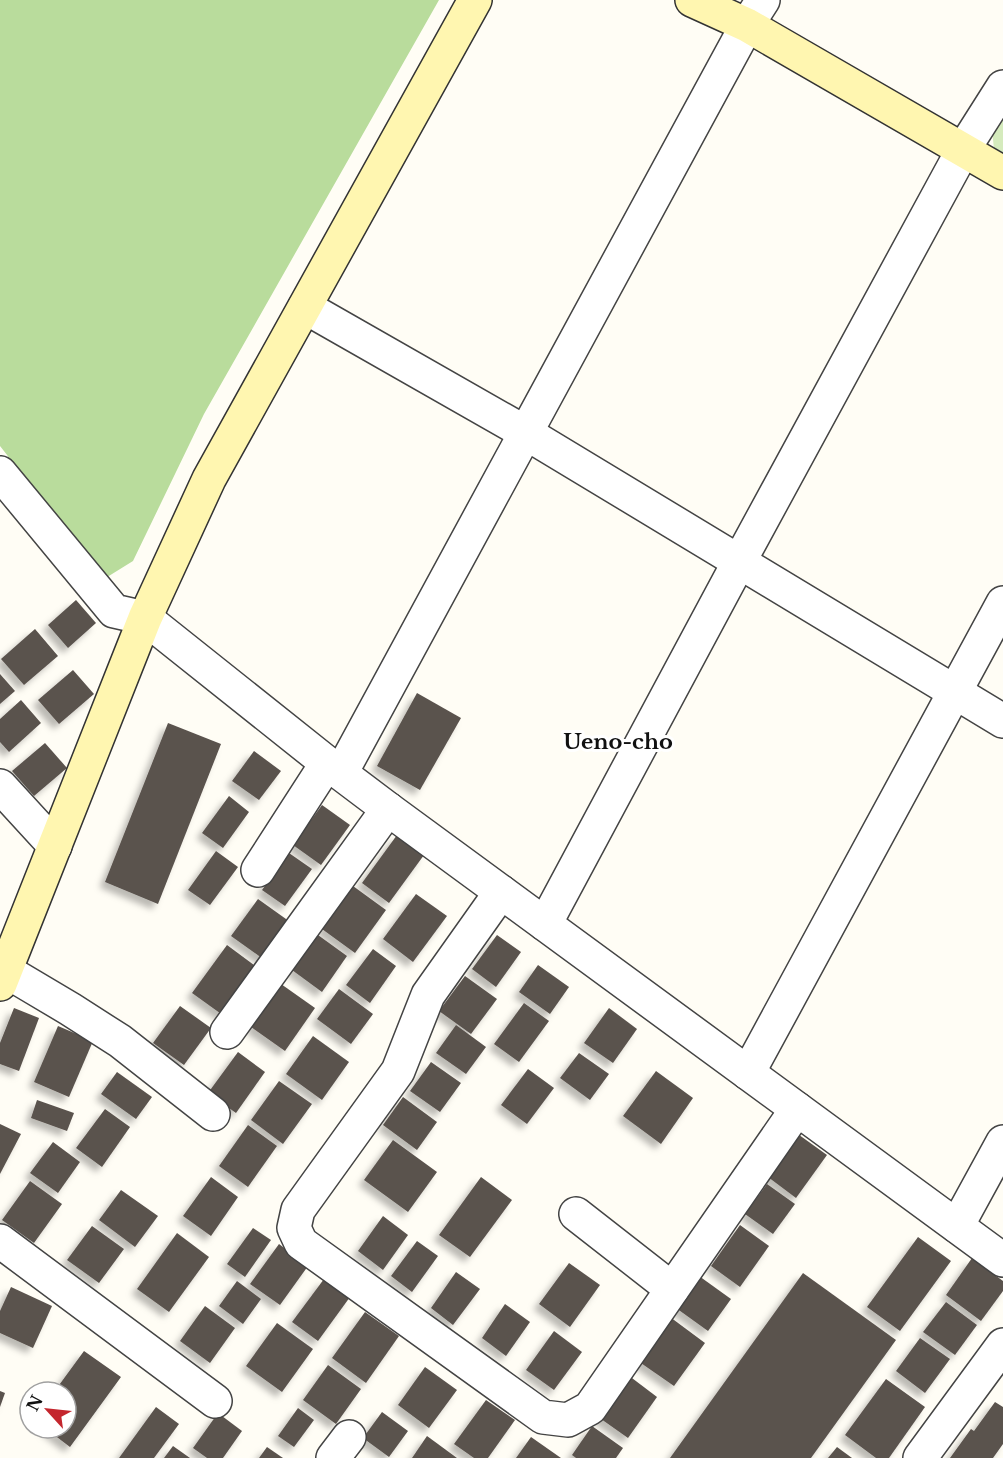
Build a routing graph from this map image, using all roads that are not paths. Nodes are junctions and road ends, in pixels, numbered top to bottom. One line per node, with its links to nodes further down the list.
1 (475, 0): 7 (street)
2 (692, 0): 3 (street)
3 (755, 13): 5 (street); 8 (street)
4 (1003, 87): 5 (street)
5 (963, 150): 6 (street); 10 (street)
6 (1003, 173)
7 (305, 308): 8 (street); 12 (street)
8 (526, 433): 10 (street); 15 (street)
9 (0, 473): 12 (street)
10 (739, 562): 13 (street); 21 (street)
11 (1003, 603): 13 (street)
12 (145, 618): 15 (street); 18 (street)
13 (955, 691): 14 (street); 24 (street)
14 (1003, 720)
15 (334, 768): 17 (street); 19 (street)
16 (0, 786): 18 (street)
17 (388, 810): 20 (street); 23 (street)
18 (55, 846): 22 (street)
19 (258, 870)
20 (501, 892): 21 (street); 32 (street)
21 (545, 924): 24 (street)
22 (3, 978): 26 (street)
23 (227, 1032)
24 (748, 1073): 25 (street)
25 (797, 1108): 29 (street); 32 (street)
26 (213, 1114)
27 (1003, 1142): 29 (street)
28 (576, 1214): 32 (street)
29 (957, 1226): 31 (street)
30 (0, 1241): 34 (street)
31 (1003, 1260)
32 (672, 1289)
33 (1003, 1345): 35 (street)
34 (215, 1401)
35 (920, 1458)

